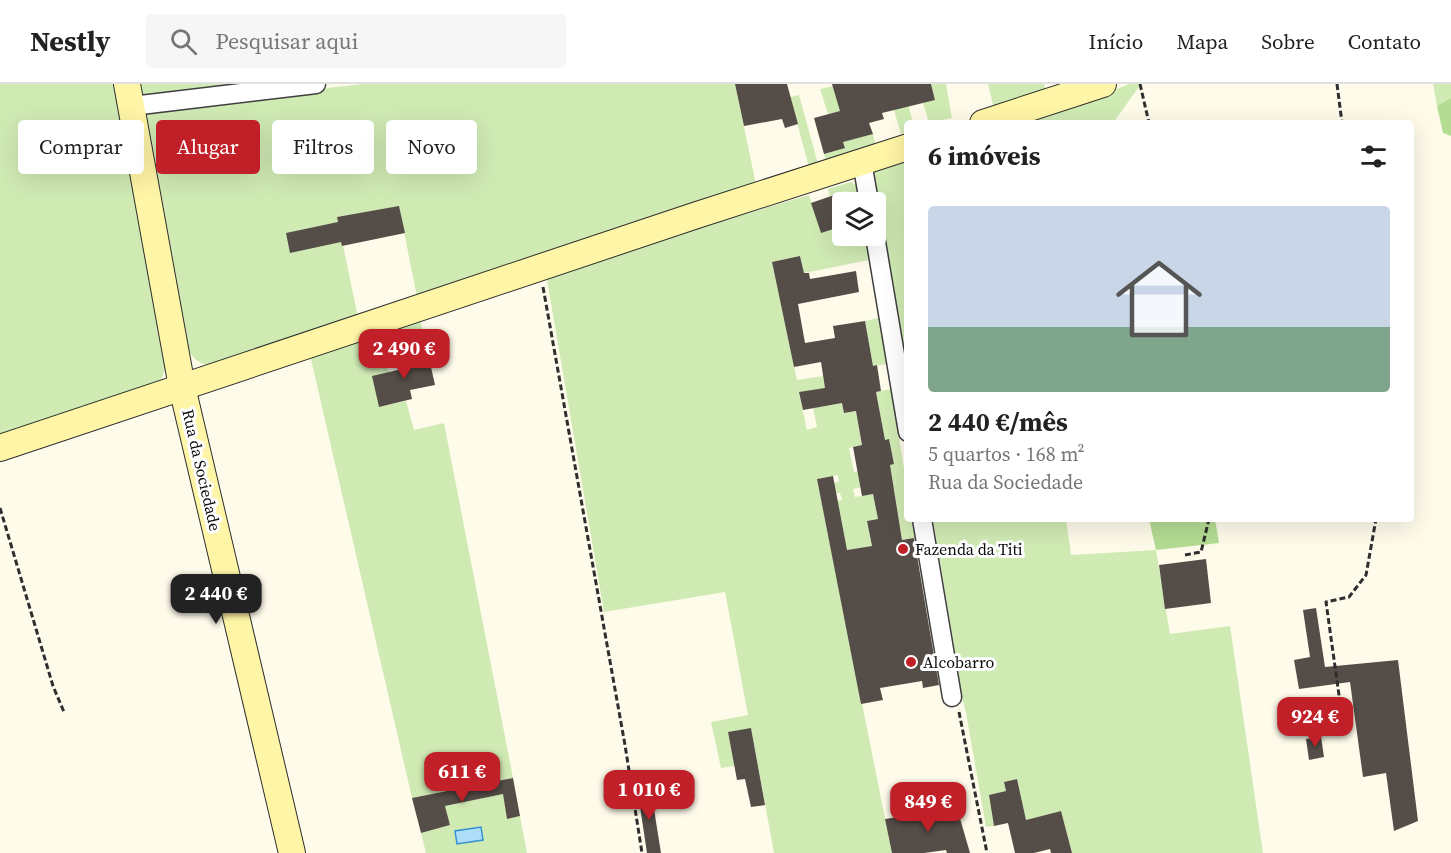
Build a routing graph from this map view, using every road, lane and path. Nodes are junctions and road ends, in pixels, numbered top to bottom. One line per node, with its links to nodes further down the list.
1 (316, 84): 5 (street)
2 (1103, 84): 6 (main road)
3 (1140, 84): 7 (path)
4 (1337, 84): 8 (path)
5 (129, 95): 14 (main road, Rua da Sociedade)
6 (992, 120)
7 (1148, 120)
8 (1342, 120)
9 (904, 148): 10 (main road)
10 (862, 162): 11 (street); 13 (main road)
11 (867, 192)
12 (876, 246): 15 (street)
13 (538, 268): 14 (main road); 26 (path)
14 (182, 387): 16 (main road); 25 (main road, Rua da Sociedade)
15 (904, 409)
16 (0, 448)
17 (0, 508): 23 (path)
18 (923, 522): 22 (street)
19 (1208, 522): 21 (path)
20 (1375, 522): 24 (path)
21 (1185, 555)
22 (952, 697): 27 (path)
23 (64, 712)
24 (1344, 731)
25 (292, 853)
26 (642, 853)
27 (987, 853)

